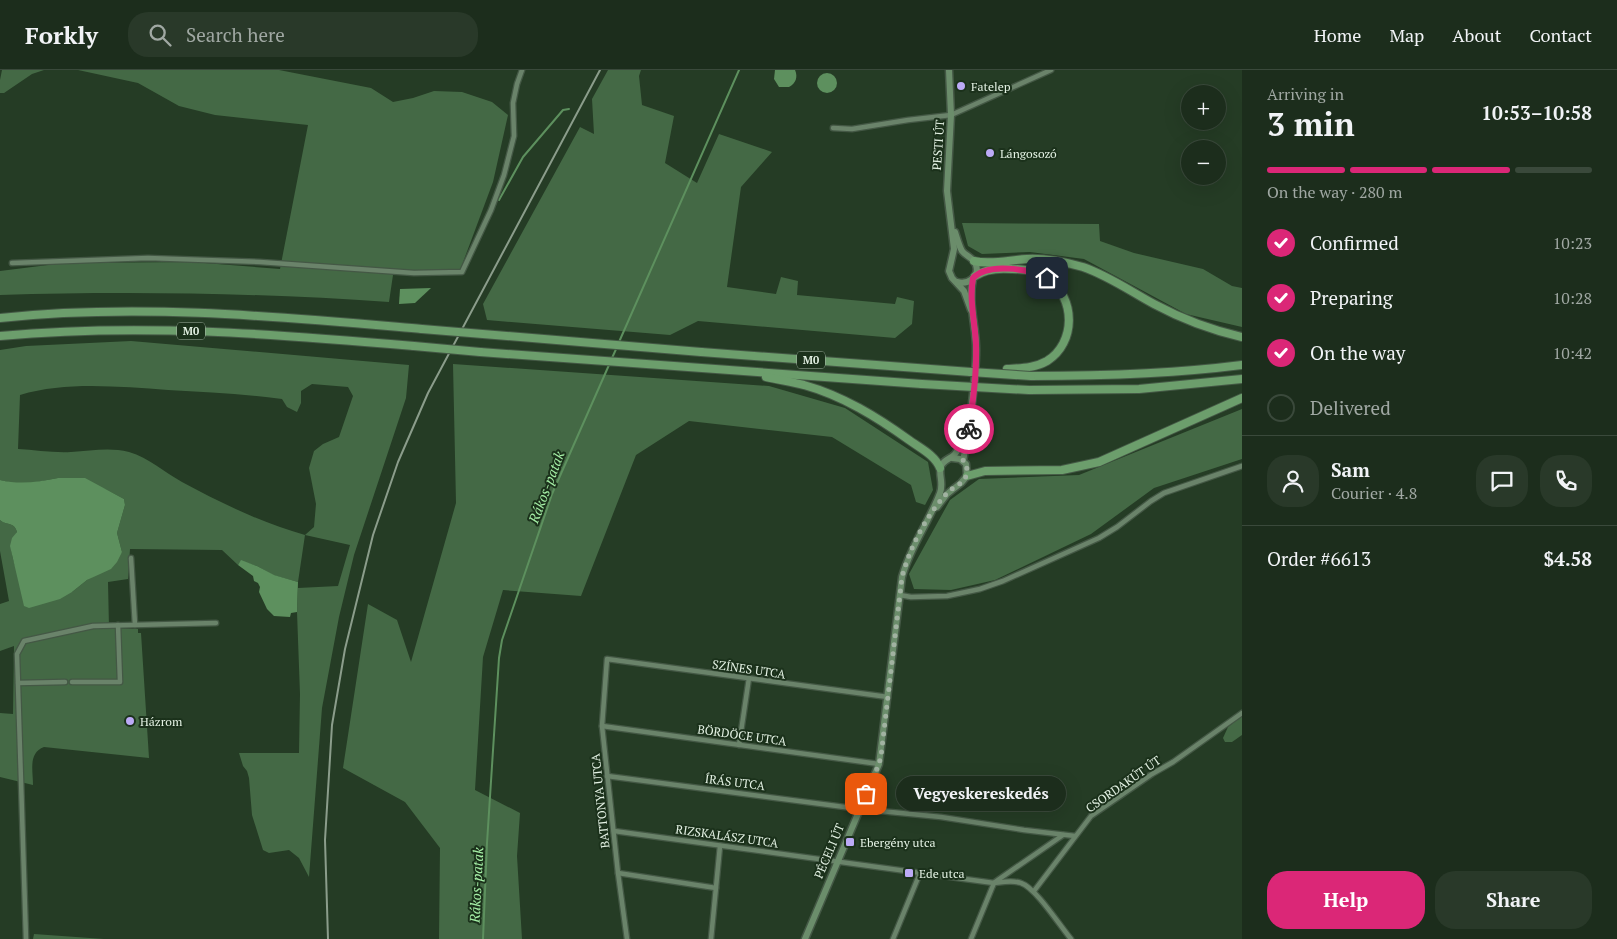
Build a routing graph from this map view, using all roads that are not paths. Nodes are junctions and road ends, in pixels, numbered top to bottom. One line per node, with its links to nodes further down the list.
1 (522, 70): 9 (street)
2 (949, 70): 4 (main road, PESTI ÚT)
3 (1051, 70): 4 (street)
4 (951, 115): 5 (street); 6 (main road, PESTI ÚT)
5 (833, 128)
6 (951, 222): 7 (main road); 8 (main road)
7 (971, 258): 8 (main road); 10 (main road); 15 (highway)
8 (952, 260): 11 (main road)
9 (12, 263)
10 (974, 277): 11 (main road); 12 (main road); 18 (highway, bridge)
11 (957, 282): 12 (main road)
12 (971, 310): 21 (main road)
13 (0, 318): 18 (highway, M0, bridge)
14 (0, 336): 17 (highway, M0, bridge)
15 (1242, 337)
16 (1242, 365): 18 (highway, M0, bridge)
17 (738, 372): 19 (highway, M0, bridge); 25 (highway)
18 (971, 372)
19 (1242, 379)
20 (1242, 398): 26 (highway)
21 (970, 419): 22 (main road); 23 (main road)
22 (952, 458): 23 (main road); 25 (main road)
23 (963, 461): 26 (main road)
24 (1242, 466): 31 (street)
25 (940, 468): 27 (main road)
26 (967, 476): 28 (main road)
27 (942, 479): 28 (main road); 29 (main road)
28 (957, 485): 29 (main road)
29 (929, 518): 31 (main road, PÉCELI ÚT)
30 (132, 558): 34 (street)
31 (900, 595): 40 (main road, PÉCELI ÚT)
32 (216, 623): 34 (street)
33 (118, 625): 34 (street); 38 (street); 39 (street)
34 (134, 625)
35 (607, 659): 36 (street, SZÍNES UTCA); 42 (street, BATTONYA UTCA)
36 (749, 678): 40 (street, SZÍNES UTCA); 43 (street)
37 (65, 682): 39 (street)
38 (72, 682)
39 (18, 683): 57 (street)
40 (888, 697): 44 (main road, PÉCELI ÚT)
41 (1242, 713): 49 (street, CSORDAKÚT ÚT)
42 (602, 726): 43 (street, BÖRDÖCE UTCA); 45 (street, BATTONYA UTCA)
43 (739, 745): 44 (street, BÖRDÖCE UTCA)
44 (879, 764): 46 (main road, PÉCELI ÚT)
45 (607, 776): 46 (street, ÍRÁS UTCA); 47 (street, BATTONYA UTCA)
46 (860, 809): 48 (street, ÍRÁS UTCA); 51 (main road, PÉCELI ÚT)
47 (614, 830): 50 (street, RIZSKALÁSZ UTCA); 52 (street, BATTONYA UTCA)
48 (1063, 835): 49 (street, ÍRÁS UTCA); 54 (street)
49 (1075, 836): 56 (street, CSORDAKÚT ÚT)
50 (720, 846): 51 (street, RIZSKALÁSZ UTCA); 55 (street)
51 (837, 861): 53 (street); 60 (main road, PÉCELI ÚT)
52 (618, 873): 55 (street); 58 (street, BATTONYA UTCA)
53 (920, 873): 54 (street); 61 (street)
54 (994, 883): 56 (street); 62 (street)
55 (716, 888): 59 (street)
56 (1034, 891): 63 (street)
57 (26, 939)
58 (627, 939)
59 (711, 939)
60 (805, 939)
61 (893, 939)
62 (971, 939)
63 (1070, 939)

